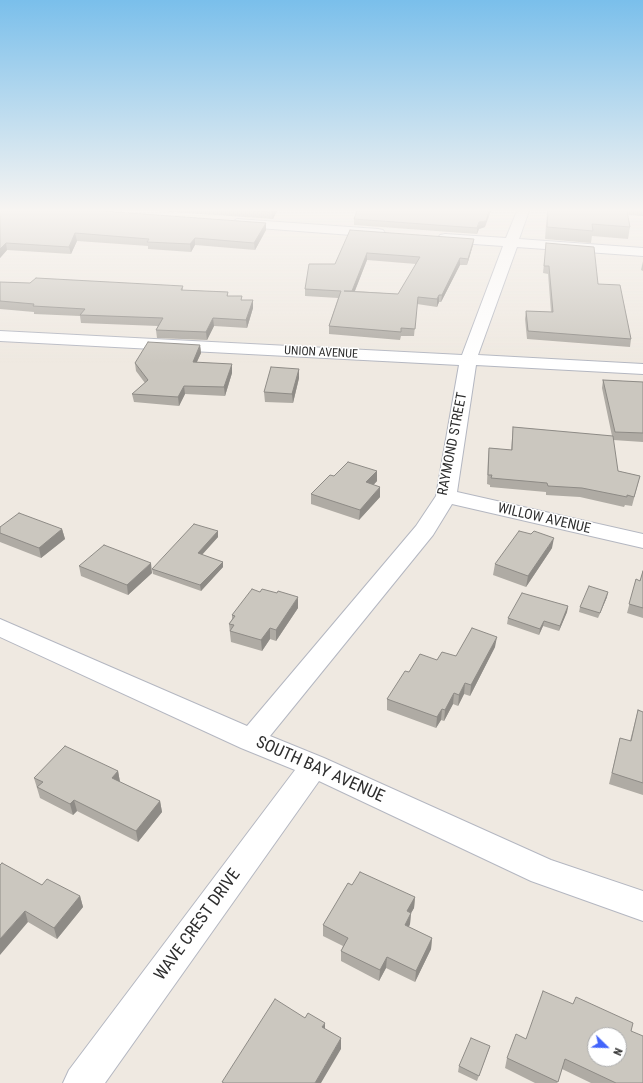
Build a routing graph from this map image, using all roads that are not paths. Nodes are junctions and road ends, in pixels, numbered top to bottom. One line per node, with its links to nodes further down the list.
1 (503, 262): 3 (street, RAYMOND STREET)
2 (0, 336): 3 (street, UNION AVENUE)
3 (468, 360): 4 (street, UNION AVENUE); 5 (street, RAYMOND STREET)
4 (643, 369)
5 (446, 496): 6 (street, WILLOW AVENUE); 8 (street, RAYMOND STREET)
6 (643, 541)
7 (0, 627): 8 (street, SOUTH BAY AVENUE)
8 (251, 740): 9 (street, SOUTH BAY AVENUE)
9 (314, 766): 10 (street, SOUTH BAY AVENUE); 11 (street, WAVE CREST DRIVE)
10 (643, 906)
11 (82, 1083)

